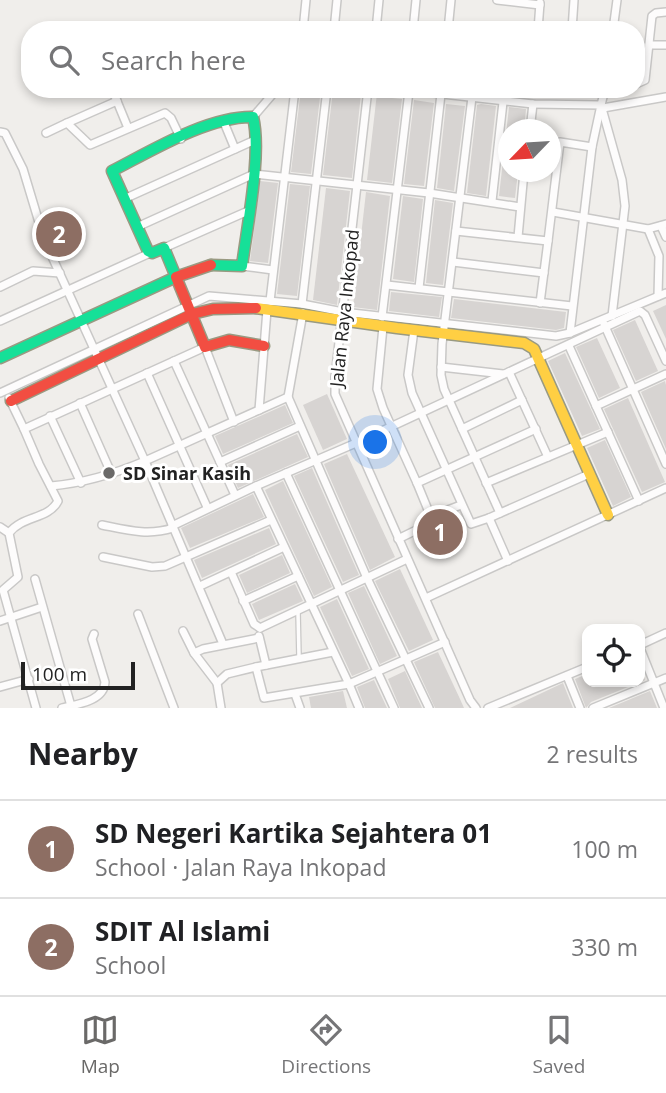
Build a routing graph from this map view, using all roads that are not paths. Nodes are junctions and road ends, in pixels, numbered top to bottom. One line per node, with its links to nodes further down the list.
1 (306, 0): 11 (street)
2 (337, 0): 12 (street)
3 (379, 0): 13 (street)
4 (416, 0): 14 (street)
5 (451, 0): 15 (street)
6 (497, 0): 9 (street)
7 (574, 0): 17 (street)
8 (617, 0): 18 (street)
9 (540, 2): 16 (street)
10 (666, 12): 19 (street)
11 (304, 21)
12 (335, 21)
13 (377, 21)
14 (414, 21)
15 (450, 21)
16 (539, 21)
17 (573, 21)
18 (614, 21)
19 (649, 45): 20 (street); 21 (street)
20 (666, 45)
21 (645, 80)
22 (666, 97): 36 (street)
23 (116, 98): 33 (street)
24 (269, 98): 37 (street)
25 (294, 98): 50 (street)
26 (326, 98): 51 (street)
27 (367, 98): 54 (street, Jalan Raya Inkopad)
28 (407, 98): 55 (street)
29 (441, 98): 56 (street)
30 (471, 98): 57 (street)
31 (489, 98): 34 (street)
32 (603, 98): 36 (street)
33 (117, 101): 40 (street); 41 (street)
34 (503, 102): 35 (street); 59 (street)
35 (533, 104): 36 (street); 38 (street)
36 (602, 106): 47 (street); 64 (street)
37 (253, 117): 39 (street); 45 (street)
38 (531, 119)
39 (223, 120): 44 (street); 48 (street)
40 (67, 123): 41 (street); 43 (street)
41 (128, 128): 44 (street)
42 (1, 129): 78 (street)
43 (46, 133)
44 (181, 139): 58 (street)
45 (256, 140): 48 (street); 49 (street)
46 (561, 142): 47 (street)
47 (592, 147): 63 (street)
48 (235, 149): 58 (street)
49 (254, 174): 50 (street); 61 (street); 66 (street)
50 (283, 178): 51 (street); 76 (street)
51 (317, 182): 54 (street); 90 (street)
52 (523, 182): 60 (street)
53 (555, 182): 62 (street)
54 (356, 187): 55 (street); 91 (street, Jalan Raya Inkopad)
55 (397, 190): 56 (street); 80 (street)
56 (429, 193): 57 (street); 82 (street)
57 (460, 197): 59 (street); 68 (street)
58 (124, 199): 66 (street)
59 (492, 201): 60 (street)
60 (520, 206): 69 (street)
61 (247, 211): 72 (street); 75 (street)
62 (552, 212): 63 (street); 71 (street)
63 (583, 217): 64 (street); 88 (street)
64 (625, 223): 67 (street); 92 (street)
65 (664, 225): 67 (street); 70 (street)
66 (137, 227): 73 (street)
67 (648, 229): 85 (street)
68 (456, 231): 69 (street); 74 (street)
69 (518, 237): 71 (street)
70 (666, 237)
71 (548, 241): 77 (street)
72 (164, 248): 73 (street); 79 (street)
73 (150, 253): 83 (street)
74 (453, 262): 77 (street); 84 (street)
75 (242, 266): 76 (street); 79 (street)
76 (273, 270): 87 (street)
77 (544, 272): 86 (street)
78 (60, 273): 81 (street); 83 (street)
79 (176, 277): 89 (street); 94 (street)
80 (387, 285): 82 (street); 95 (street)
81 (0, 287)
82 (419, 288): 84 (street)
83 (68, 291): 93 (street); 94 (street)
84 (449, 291): 86 (street); 97 (street)
85 (662, 294): 92 (street)
86 (540, 303): 88 (street)
87 (269, 305): 89 (street); 90 (street); 101 (street)
88 (572, 306): 99 (street)
89 (190, 309): 103 (street); 104 (street); 107 (street)
90 (303, 309): 91 (street); 117 (street)
91 (342, 316): 95 (street); 133 (street, Jalan Raya Inkopad)
92 (612, 316): 96 (street)
93 (0, 321)
94 (81, 321): 104 (street); 105 (street)
95 (383, 322): 97 (street); 98 (street); 127 (street)
96 (603, 324): 99 (street); 100 (street); 102 (street); 115 (street)
97 (444, 328): 98 (street); 99 (street); 106 (street); 110 (street)
98 (414, 330): 123 (street)
99 (570, 333)
100 (662, 340): 109 (street)
101 (264, 346): 103 (street); 122 (street)
102 (569, 346): 106 (street); 121 (street)
103 (205, 347): 108 (street); 125 (street)
104 (95, 348): 107 (street); 116 (street)
105 (0, 358)
106 (539, 359): 112 (street); 134 (street)
107 (100, 360): 114 (street); 116 (street)
108 (174, 361): 111 (street); 132 (street)
109 (666, 361)
110 (441, 367): 112 (street); 118 (street)
111 (147, 373): 114 (street); 135 (street)
112 (506, 373): 118 (street); 119 (street)
113 (666, 374): 115 (street)
114 (113, 388): 120 (street); 139 (street)
115 (632, 389): 121 (street); 141 (street)
116 (6, 395): 128 (street)
117 (288, 397): 122 (street); 126 (street)
118 (449, 399): 123 (street); 129 (street)
119 (522, 400): 129 (street); 130 (street)
120 (80, 403): 124 (street); 145 (street)
121 (596, 406): 131 (street)
122 (259, 410): 125 (street)
123 (420, 412): 127 (street); 142 (street)
124 (50, 416): 128 (street); 146 (street)
125 (234, 422): 132 (street)
126 (300, 426): 138 (street); 140 (street)
127 (391, 426): 133 (street); 147 (street)
128 (24, 429): 149 (street)
129 (462, 429): 136 (street)
130 (536, 429): 136 (street); 137 (street)
131 (608, 432): 134 (street); 153 (street)
132 (206, 434): 135 (street); 140 (street)
133 (356, 443): 138 (street); 165 (street, Jalan Raya Inkopad)
134 (577, 444): 137 (street); 144 (street)
135 (178, 446): 139 (street); 155 (street)
136 (474, 456): 142 (street); 148 (street)
137 (548, 457): 148 (street)
138 (315, 460): 143 (street); 173 (street)
139 (145, 461): 145 (street); 163 (street)
140 (220, 462): 152 (street)
141 (666, 464)
142 (446, 470): 147 (street); 154 (street)
143 (286, 473): 150 (street); 176 (street)
144 (589, 474): 156 (street); 157 (street)
145 (112, 475): 146 (street)
146 (81, 483): 149 (street)
147 (417, 483): 158 (street)
148 (486, 483): 156 (street)
149 (51, 486): 164 (street)
150 (256, 486): 152 (street); 160 (street)
151 (665, 491): 153 (street)
152 (235, 495): 155 (street)
153 (639, 501): 157 (street)
154 (461, 505): 158 (street); 159 (street)
155 (207, 508): 163 (street)
156 (500, 513): 159 (street)
157 (608, 515): 170 (street)
158 (432, 516): 165 (street)
159 (489, 518): 170 (street)
160 (271, 520): 166 (street); 168 (street)
161 (102, 525): 163 (street)
162 (0, 527): 164 (street)
163 (172, 527): 168 (street)
164 (9, 533): 183 (street)
165 (398, 539): 169 (street, Jalan Raya Inkopad)
166 (284, 547): 171 (street); 172 (street)
167 (103, 557): 168 (street)
168 (187, 558): 175 (street)
169 (407, 559): 173 (street); 177 (street, Jalan Raya Inkopad)
170 (508, 561): 177 (street)
171 (231, 572): 175 (street); 178 (street)
172 (298, 576): 178 (street); 179 (street)
173 (367, 578): 176 (street); 197 (street)
174 (35, 579): 180 (street)
175 (200, 586): 191 (street)
176 (340, 590): 179 (street); 201 (street)
177 (426, 598): 190 (street, Jalan Raya Inkopad)
178 (243, 601): 185 (street)
179 (311, 604): 181 (street); 193 (street)
180 (42, 607): 183 (street); 210 (street)
181 (298, 610): 185 (street); 195 (lane)
182 (138, 614): 213 (street)
183 (11, 618): 184 (street); 204 (street)
184 (0, 621)
185 (260, 628): 189 (street)
186 (183, 631): 194 (street)
187 (666, 633): 192 (street)
188 (94, 634): 210 (street)
189 (259, 638): 191 (street); 198 (street)
190 (445, 642): 197 (street); 219 (street, Jalan Raya Inkopad)
191 (223, 644): 194 (street)
192 (645, 644)
193 (332, 652): 195 (street); 207 (street)
194 (194, 653): 205 (street)
195 (299, 659): 198 (street)
196 (645, 659): 206 (street)
197 (406, 660): 201 (street); 218 (street)
198 (266, 665): 199 (street)
199 (256, 667): 205 (street); 209 (street)
200 (582, 669): 202 (street)
201 (378, 673): 207 (street); 217 (street)
202 (567, 676): 220 (street); 221 (street)
203 (666, 678): 206 (street)
204 (29, 679): 208 (street); 211 (street)
205 (217, 683): 214 (street)
206 (654, 683): 222 (street); 223 (street)
207 (349, 684): 209 (street); 216 (street)
208 (0, 687)
209 (295, 694): 215 (street)
210 (71, 706): 212 (street)
211 (36, 708)
212 (62, 708)
213 (174, 708)
214 (222, 708)
215 (300, 708)
216 (359, 708)
217 (394, 708)
218 (429, 708)
219 (476, 708)
220 (488, 708)
221 (580, 708)
222 (593, 708)
223 (664, 708)

